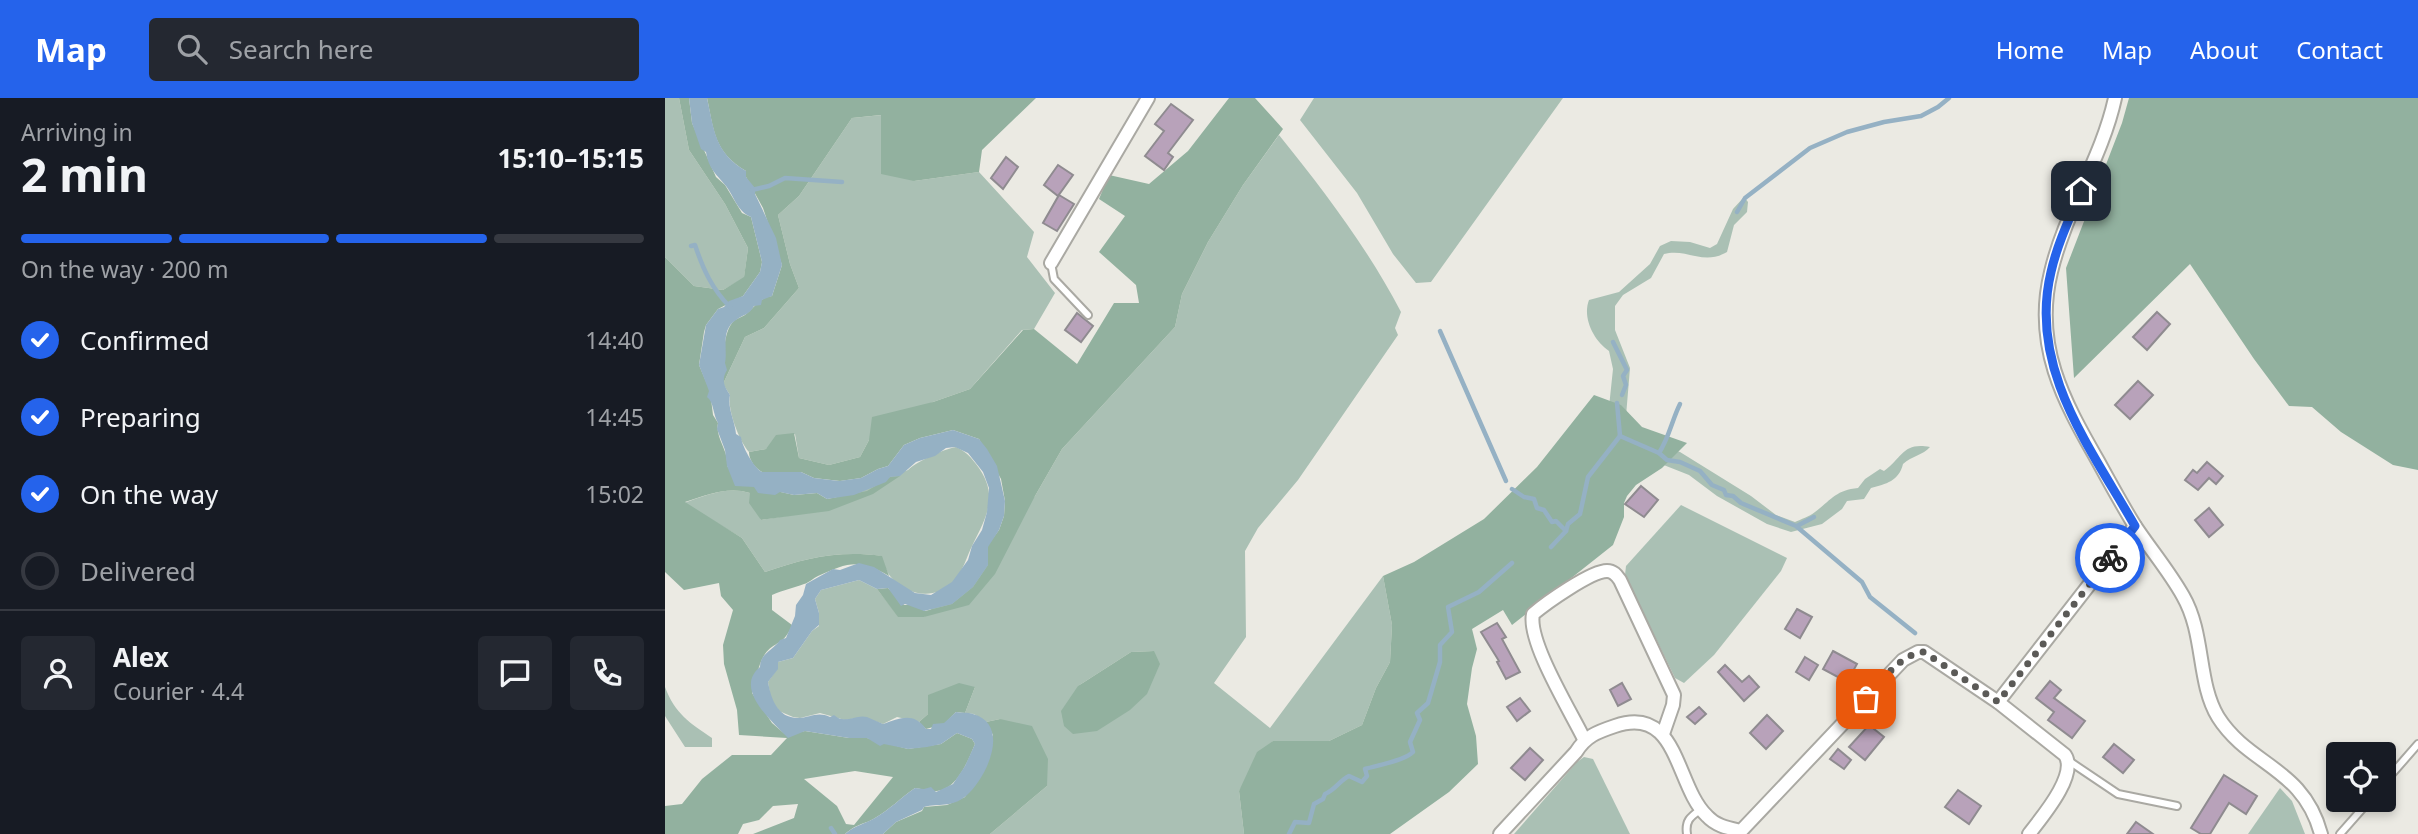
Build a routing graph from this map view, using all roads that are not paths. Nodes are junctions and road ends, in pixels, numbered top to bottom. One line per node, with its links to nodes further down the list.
1 (1149, 98): 3 (street)
2 (2115, 98): 5 (street)
3 (1051, 263): 4 (lane)
4 (1088, 315)
5 (2135, 526): 6 (street); 19 (street)
6 (1998, 702): 10 (street); 15 (street)
7 (1663, 734): 8 (street); 8 (street); 13 (street)
8 (1584, 739): 16 (street)
9 (2418, 744): 11 (lane)
10 (2069, 761): 12 (lane); 18 (street)
11 (2396, 769)
12 (2177, 806)
13 (1700, 810): 15 (street); 17 (lane)
14 (2359, 812): 20 (lane)
15 (1739, 832)
16 (1500, 834)
17 (1687, 834)
18 (2029, 834)
19 (2321, 834)
20 (2340, 834)

